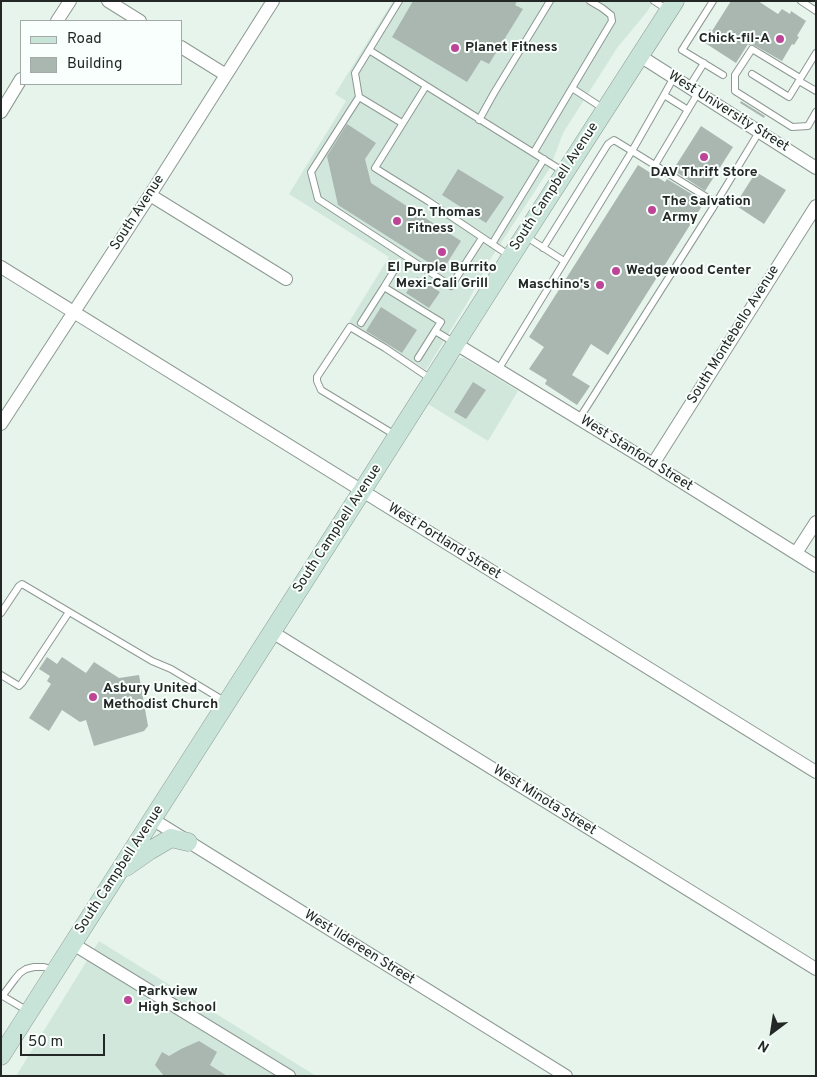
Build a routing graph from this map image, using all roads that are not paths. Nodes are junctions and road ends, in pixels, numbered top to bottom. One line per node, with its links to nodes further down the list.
1 (70, 1): 11 (street)
2 (108, 1): 12 (street)
3 (272, 1): 19 (street, South Avenue)
4 (399, 1): 14 (lane)
5 (550, 1): 34 (lane)
6 (590, 1): 25 (lane)
7 (713, 1): 17 (lane)
8 (801, 1): 10 (lane)
9 (666, 4): 16 (main road, South Campbell Avenue)
10 (816, 10)
11 (58, 20)
12 (138, 20)
13 (182, 48): 19 (street)
14 (369, 50): 24 (lane); 29 (lane)
15 (816, 53): 22 (lane)
16 (640, 56): 21 (street, West University Street); 30 (main road, South Campbell Avenue)
17 (704, 63): 20 (lane); 26 (lane)
18 (752, 74): 22 (lane)
19 (226, 75): 43 (street, South Avenue)
20 (723, 75)
21 (674, 77): 26 (street, West University Street); 28 (lane)
22 (800, 80): 27 (lane); 33 (lane)
23 (20, 81): 32 (street)
24 (426, 86): 34 (lane); 35 (lane)
25 (572, 88): 30 (lane); 38 (lane)
26 (693, 90): 31 (lane); 36 (street, West University Street)
27 (816, 91)
28 (664, 94): 31 (lane); 37 (lane)
29 (359, 96): 35 (lane); 47 (lane)
30 (605, 109): 42 (main road, South Campbell Avenue)
31 (688, 110): 41 (lane)
32 (1, 112)
33 (816, 112)
34 (479, 120): 38 (lane)
35 (402, 123): 47 (lane)
36 (759, 132): 40 (street, West University Street); 44 (lane)
37 (632, 151): 41 (lane); 49 (lane); 51 (lane)
38 (534, 152): 39 (lane)
39 (544, 159): 42 (lane); 48 (lane)
40 (815, 164)
41 (655, 165): 44 (lane)
42 (564, 173): 46 (main road, South Campbell Avenue)
43 (150, 195): 54 (street); 56 (street, South Avenue)
44 (716, 203): 63 (lane)
45 (816, 206): 66 (street, South Montebello Avenue)
46 (524, 236): 49 (lane); 50 (main road, South Campbell Avenue)
47 (482, 238): 48 (lane)
48 (492, 244): 50 (lane)
49 (543, 248): 51 (lane)
50 (511, 256): 59 (main road, South Campbell Avenue)
51 (564, 261): 61 (lane)
52 (1, 267): 56 (street, West Portland Street)
53 (396, 269): 55 (lane)
54 (286, 279)
55 (384, 287): 57 (lane); 58 (lane)
56 (73, 312): 64 (street, South Avenue); 67 (street, West Portland Street)
57 (361, 323)
58 (435, 331): 59 (lane); 60 (lane)
59 (456, 344): 61 (street, West Stanford Street); 62 (main road, South Campbell Avenue)
60 (418, 358)
61 (498, 370): 63 (street, West Stanford Street)
62 (432, 380): 65 (main road, South Campbell Avenue); 65 (lane)
63 (578, 419): 66 (street, West Stanford Street)
64 (1, 424)
65 (397, 436): 67 (main road, South Campbell Avenue)
66 (653, 464): 69 (street, West Stanford Street)
67 (362, 491): 73 (main road, South Campbell Avenue); 76 (street, West Portland Street)
68 (816, 522): 69 (street)
69 (796, 553): 70 (street, West Stanford Street)
70 (816, 566)
71 (69, 612): 72 (lane); 74 (lane); 75 (lane)
72 (1, 613)
73 (272, 632): 75 (main road, South Campbell Avenue); 81 (street, West Minota Street)
74 (1, 675)
75 (227, 702): 77 (main road, South Campbell Avenue)
76 (816, 772)
77 (152, 819): 78 (street, West Ildereen Street); 79 (main road, South Campbell Avenue)
78 (188, 842): 79 (main road); 87 (street, West Ildereen Street)
79 (118, 873): 80 (main road, South Campbell Avenue)
80 (73, 944): 82 (main road, South Campbell Avenue); 86 (street)
81 (816, 969)
82 (55, 971): 83 (lane); 84 (main road, South Campbell Avenue)
83 (2, 995): 84 (lane)
84 (29, 1012): 85 (main road, South Campbell Avenue)
85 (1, 1056)
86 (289, 1076)
87 (566, 1076)

